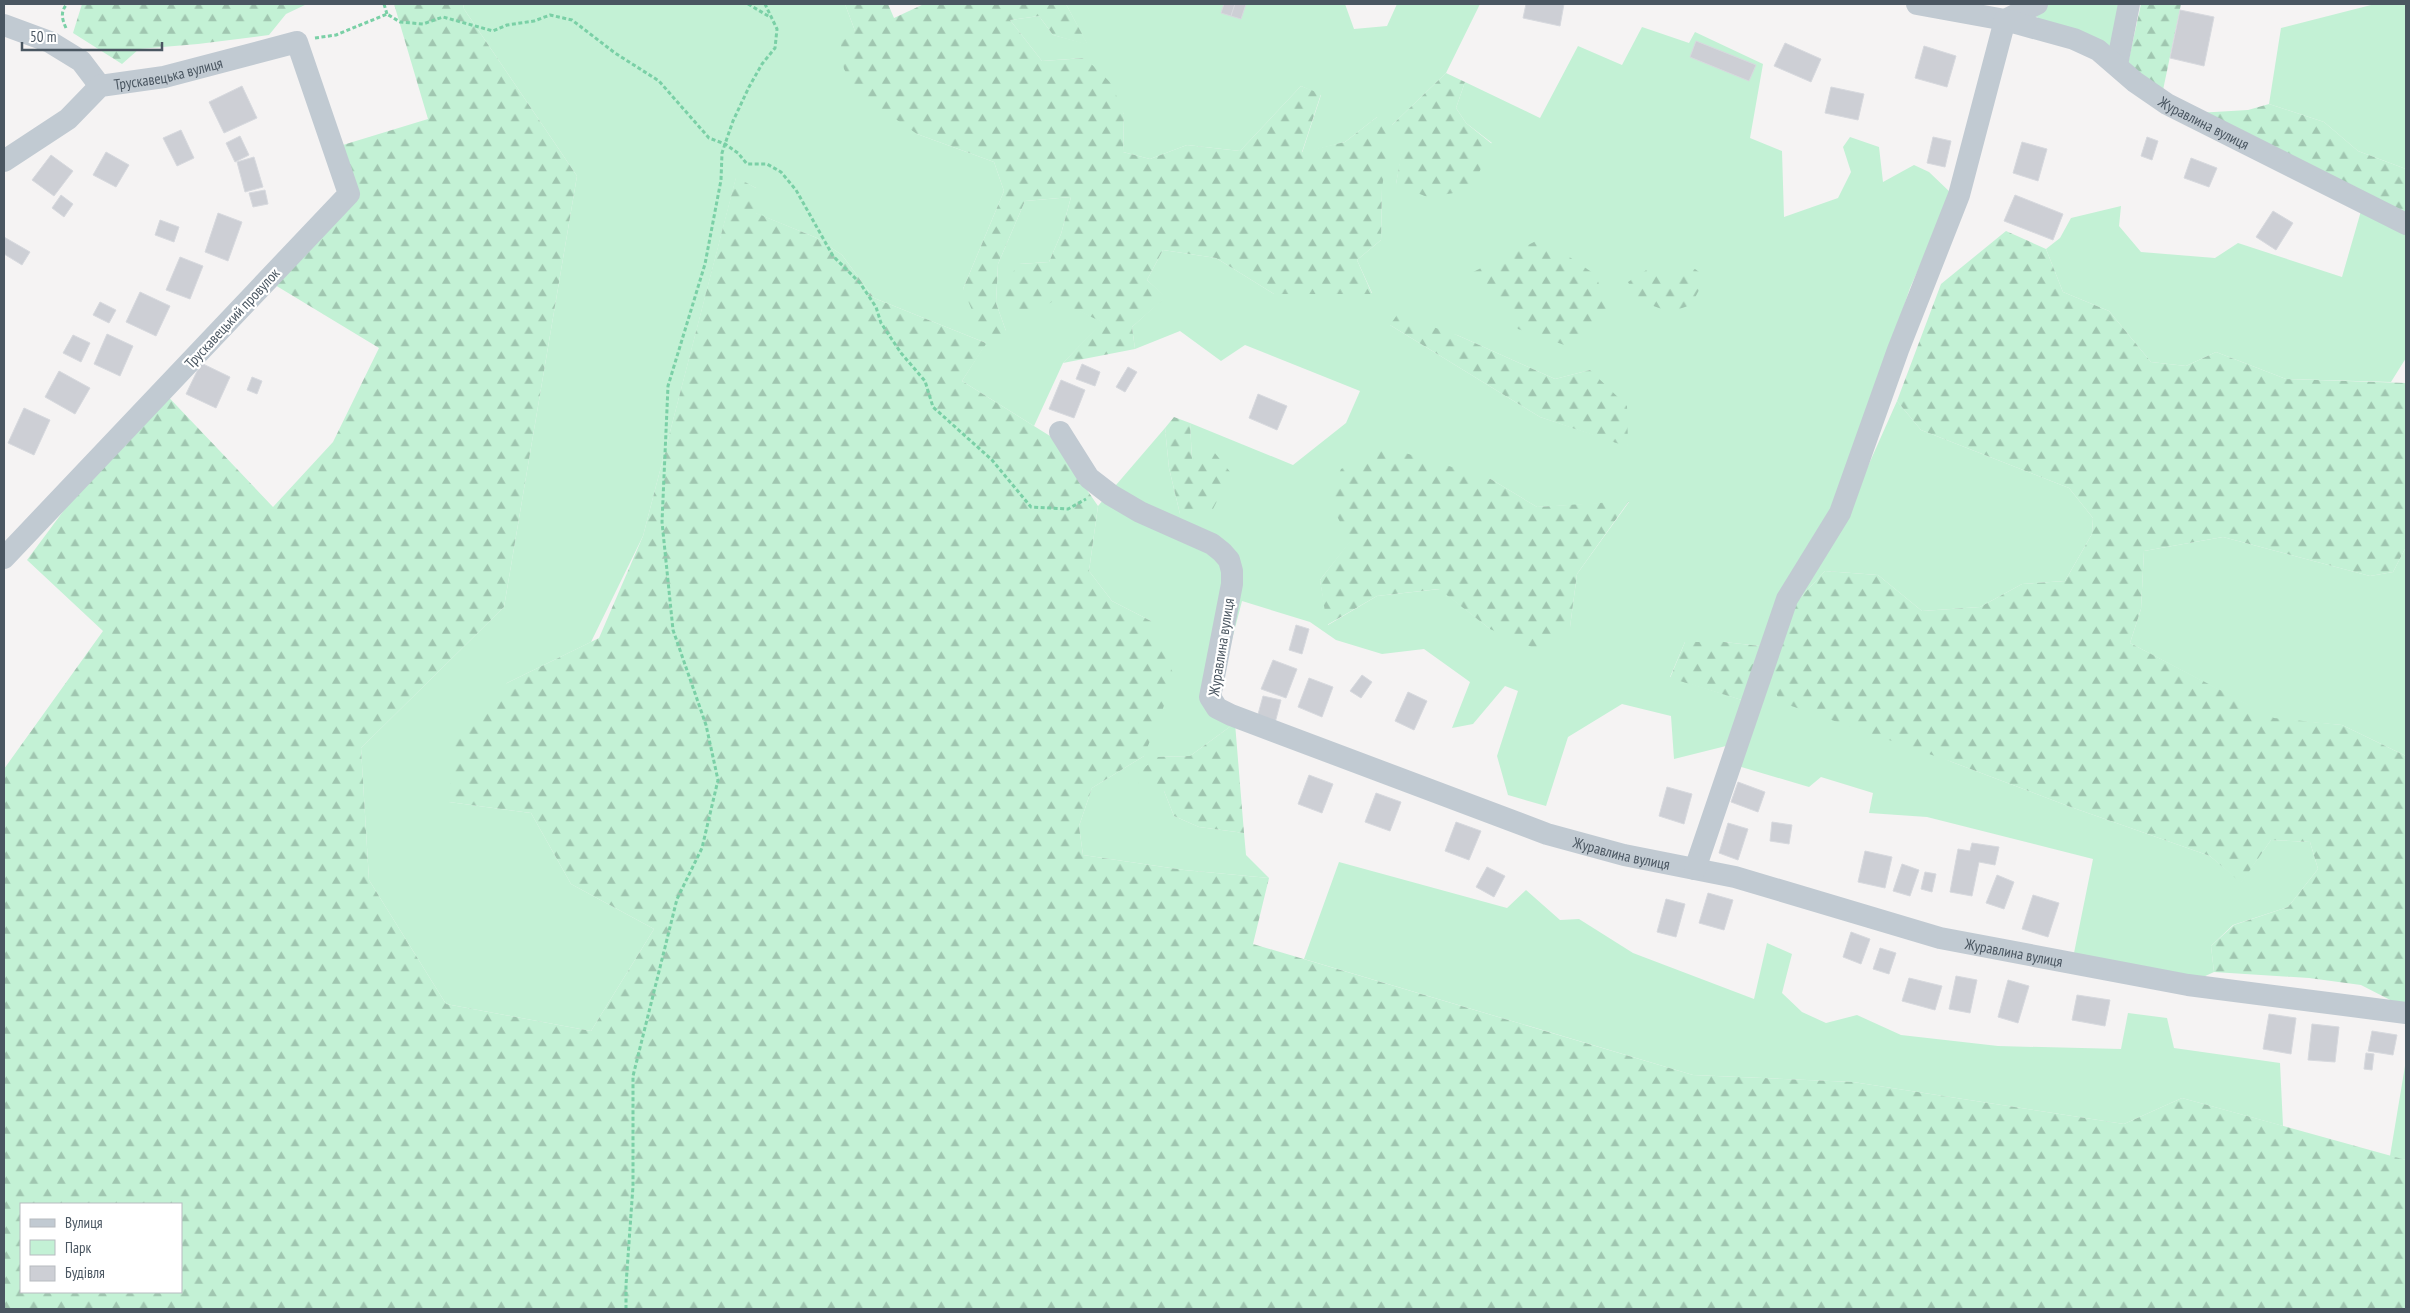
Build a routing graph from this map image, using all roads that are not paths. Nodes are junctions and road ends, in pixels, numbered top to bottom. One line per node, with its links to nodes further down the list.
1 (1916, 4): 4 (street)
2 (2037, 4): 4 (street)
3 (2129, 4): 7 (street)
4 (2005, 20): 7 (street, Журавлина вулиця); 13 (street)
5 (4, 26): 8 (street)
6 (297, 42): 8 (street, Трускавецька вулиця); 12 (street, Трускавецький провулок)
7 (2116, 65): 10 (street, Журавлина вулиця)
8 (100, 86): 9 (street, Трускавецька вулиця)
9 (4, 161)
10 (2406, 224)
11 (1060, 432): 13 (street, Журавлина вулиця)
12 (4, 558)
13 (1695, 869): 14 (street, Журавлина вулиця)
14 (2406, 1013)

